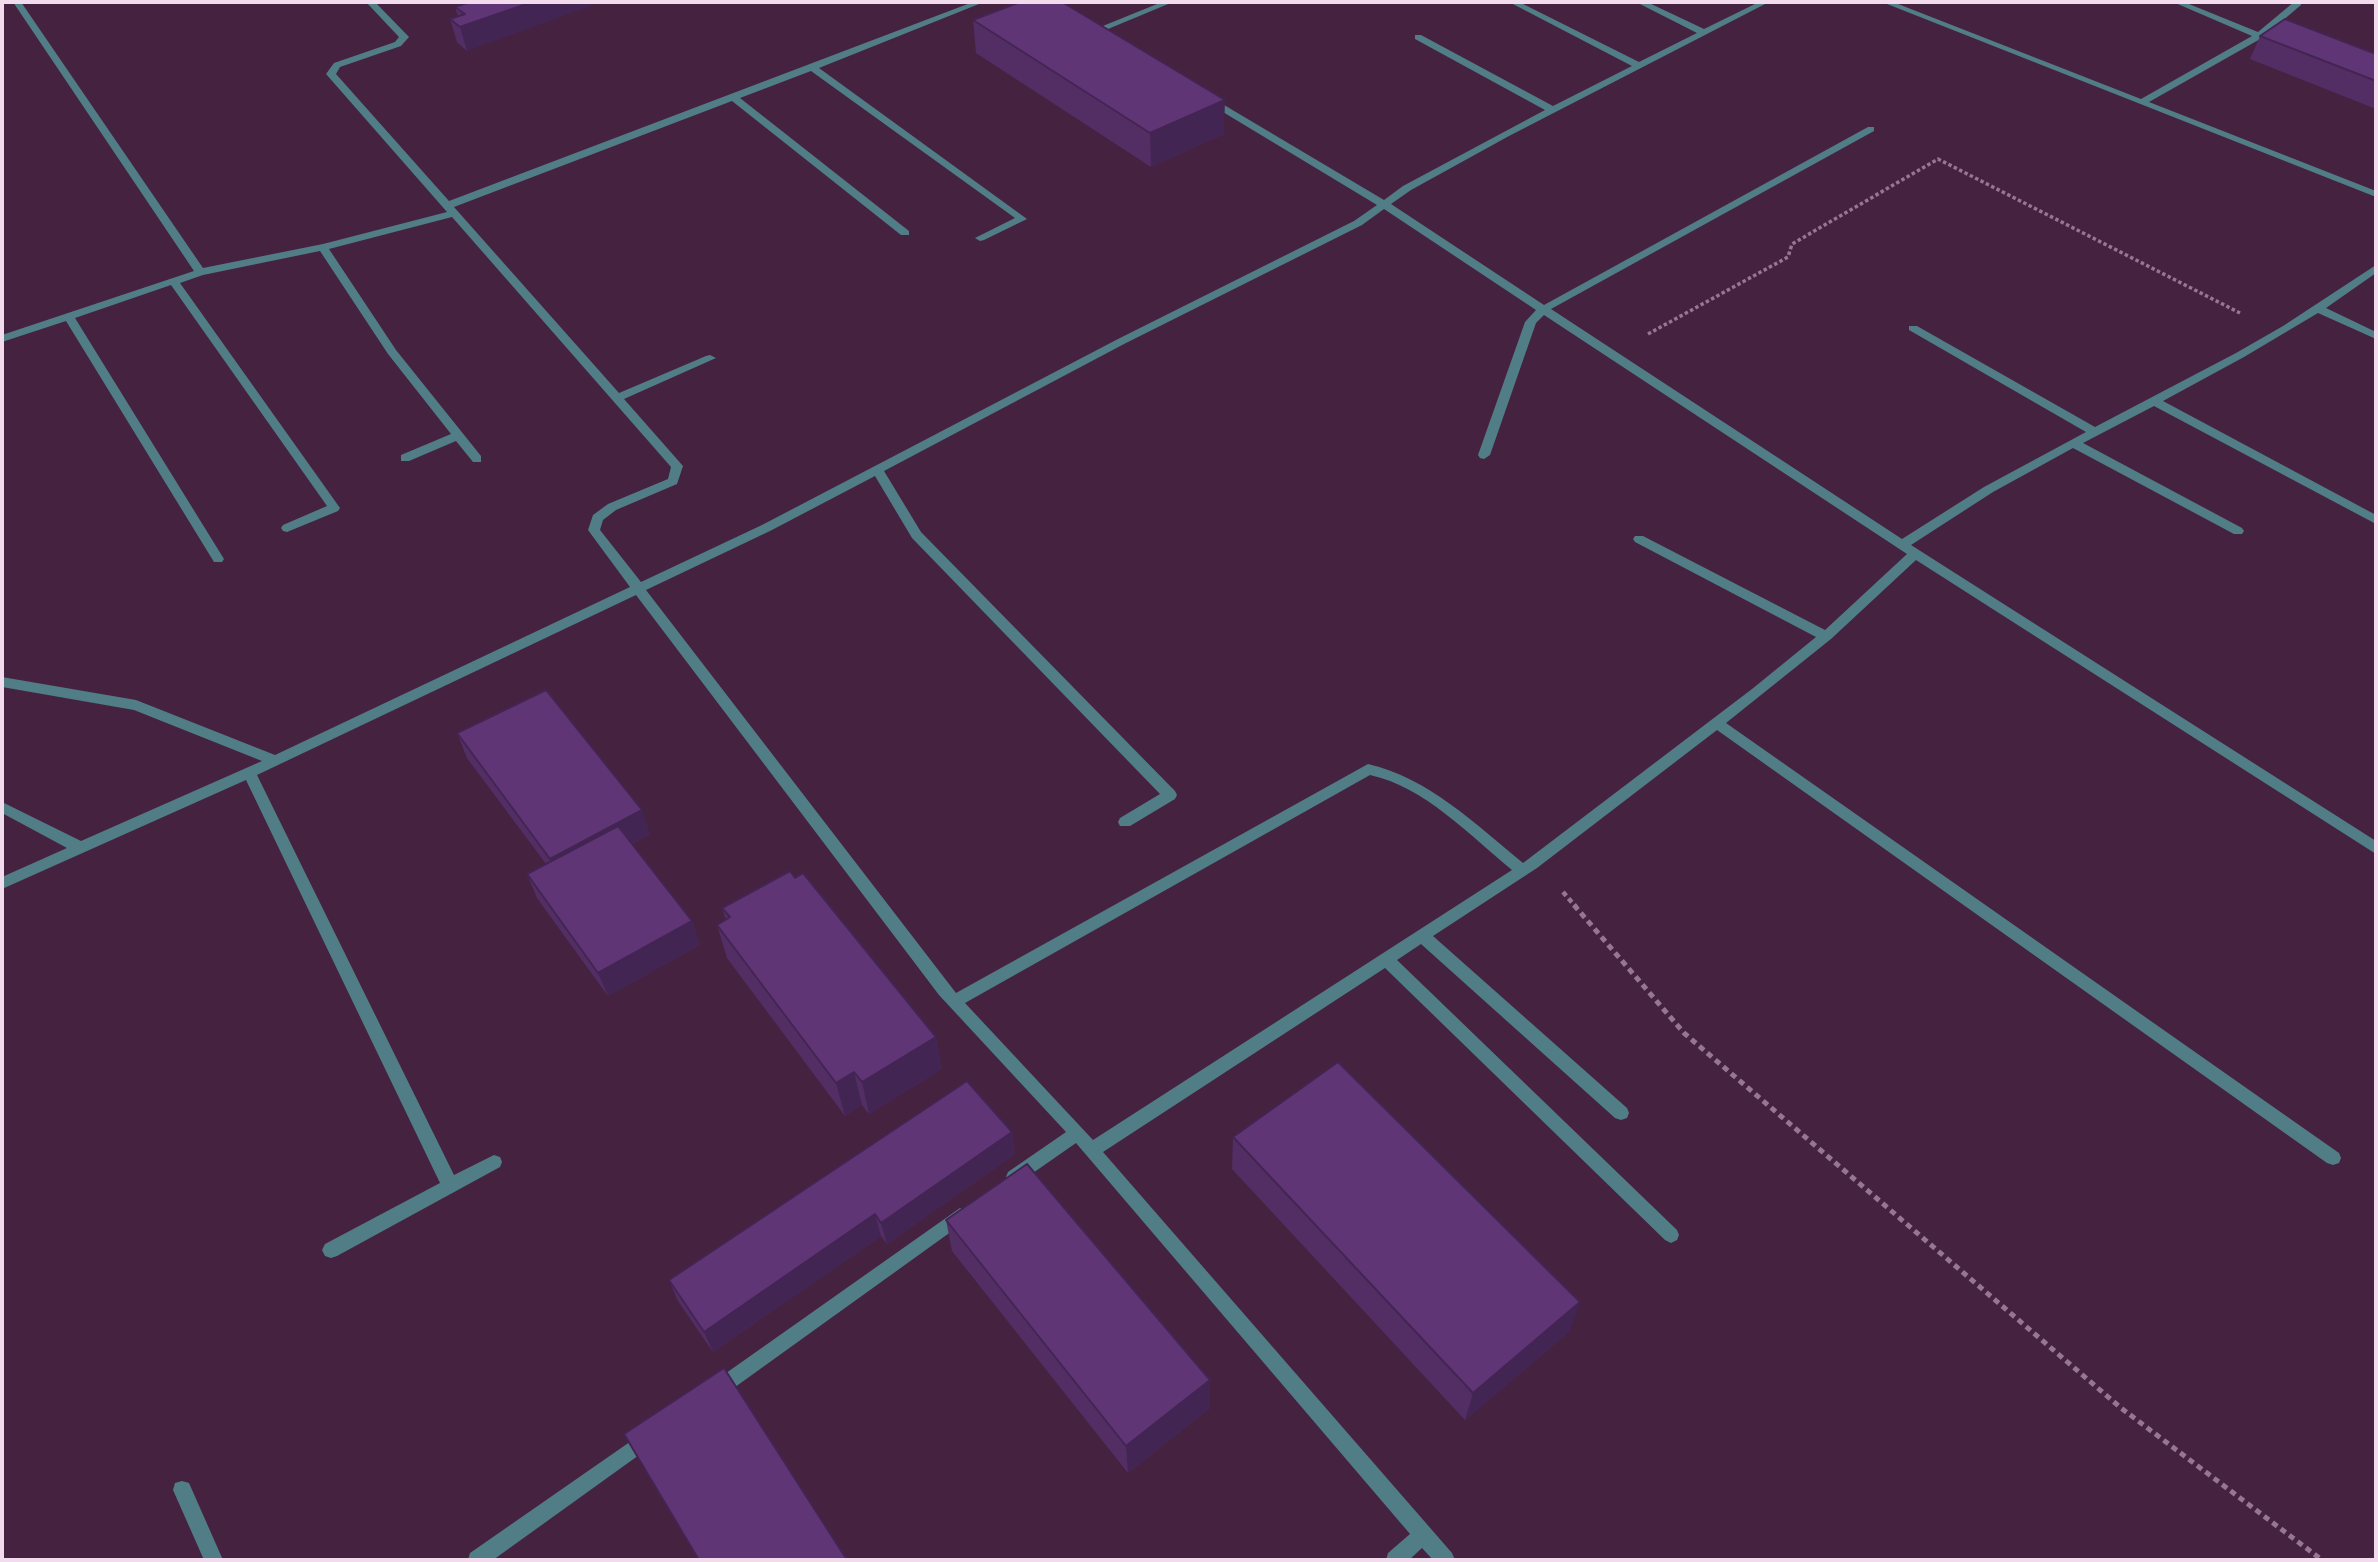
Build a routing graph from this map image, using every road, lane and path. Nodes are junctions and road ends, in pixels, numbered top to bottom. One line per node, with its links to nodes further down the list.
1 (17, 2): 31 (street)
2 (370, 2): 26 (street)
3 (980, 2): 18 (street)
4 (1169, 2): 12 (street)
5 (1513, 2): 17 (street)
6 (1640, 2): 13 (street)
7 (1765, 2): 13 (street)
8 (1886, 2): 21 (street)
9 (2178, 2): 14 (street)
10 (2298, 3): 14 (street)
11 (1083, 26): 12 (street)
12 (1093, 32): 16 (street)
13 (1705, 33): 17 (street)
14 (2259, 36): 21 (street)
15 (1418, 37): 22 (street)
16 (1105, 39)
17 (1639, 66): 22 (street)
18 (813, 67): 20 (street); 28 (street)
19 (1198, 94): 25 (street)
20 (734, 98): 26 (street); 27 (street)
21 (2142, 102): 24 (street)
22 (1552, 110): 25 (street)
23 (1871, 129): 34 (street)
24 (2376, 194)
25 (1384, 204): 34 (street); 50 (street)
26 (449, 210): 29 (street); 42 (street)
27 (905, 233)
28 (980, 239)
29 (323, 247): 31 (street); 45 (street)
30 (2376, 268): 33 (street)
31 (200, 272): 32 (street)
32 (173, 281): 35 (street); 52 (street)
33 (2319, 309): 37 (street); 38 (street)
34 (1542, 310): 40 (street); 47 (street)
35 (69, 317): 39 (street); 56 (street)
36 (1913, 328): 44 (street)
37 (2277, 333): 40 (path); 43 (street)
38 (2376, 336)
39 (2, 339)
40 (1611, 355): 55 (street)
41 (710, 358): 42 (street)
42 (617, 398): 57 (street)
43 (2155, 402): 44 (street); 51 (street)
44 (2096, 433): 46 (street)
45 (459, 435): 48 (street); 49 (street)
46 (2073, 443): 53 (street); 55 (street)
47 (1484, 456)
48 (405, 458)
49 (477, 459)
50 (878, 470): 57 (street); 64 (street)
51 (2376, 520)
52 (287, 528)
53 (2238, 531)
54 (1639, 539): 58 (street)
55 (1909, 549): 58 (street); 66 (street)
56 (218, 559)
57 (640, 588): 61 (street); 71 (street)
58 (1826, 636): 60 (street)
59 (2, 682): 61 (street)
60 (1717, 723): 67 (street); 75 (street)
61 (275, 760): 62 (street)
62 (249, 773): 65 (street); 77 (street)
63 (2, 807): 65 (street)
64 (1125, 822)
65 (81, 848): 68 (street)
66 (2376, 848)
67 (1527, 867): 69 (street); 71 (street); 90 (path)
68 (2, 883)
69 (1423, 936): 70 (street); 72 (street)
70 (1386, 959): 74 (street); 80 (street)
71 (953, 1002): 73 (street)
72 (1621, 1113)
73 (1077, 1133): 74 (street); 78 (street)
74 (1092, 1150): 85 (street)
75 (2333, 1158)
76 (494, 1162): 77 (street)
77 (450, 1185): 81 (street)
78 (998, 1189)
79 (975, 1205): 82 (street)
80 (1671, 1235)
81 (331, 1250)
82 (703, 1399)
83 (658, 1431): 87 (street)
84 (181, 1490): 86 (street)
85 (1423, 1535): 88 (street); 89 (street)
86 (214, 1560)
87 (477, 1560)
88 (1395, 1560)
89 (1445, 1560)
90 (2322, 1560)

